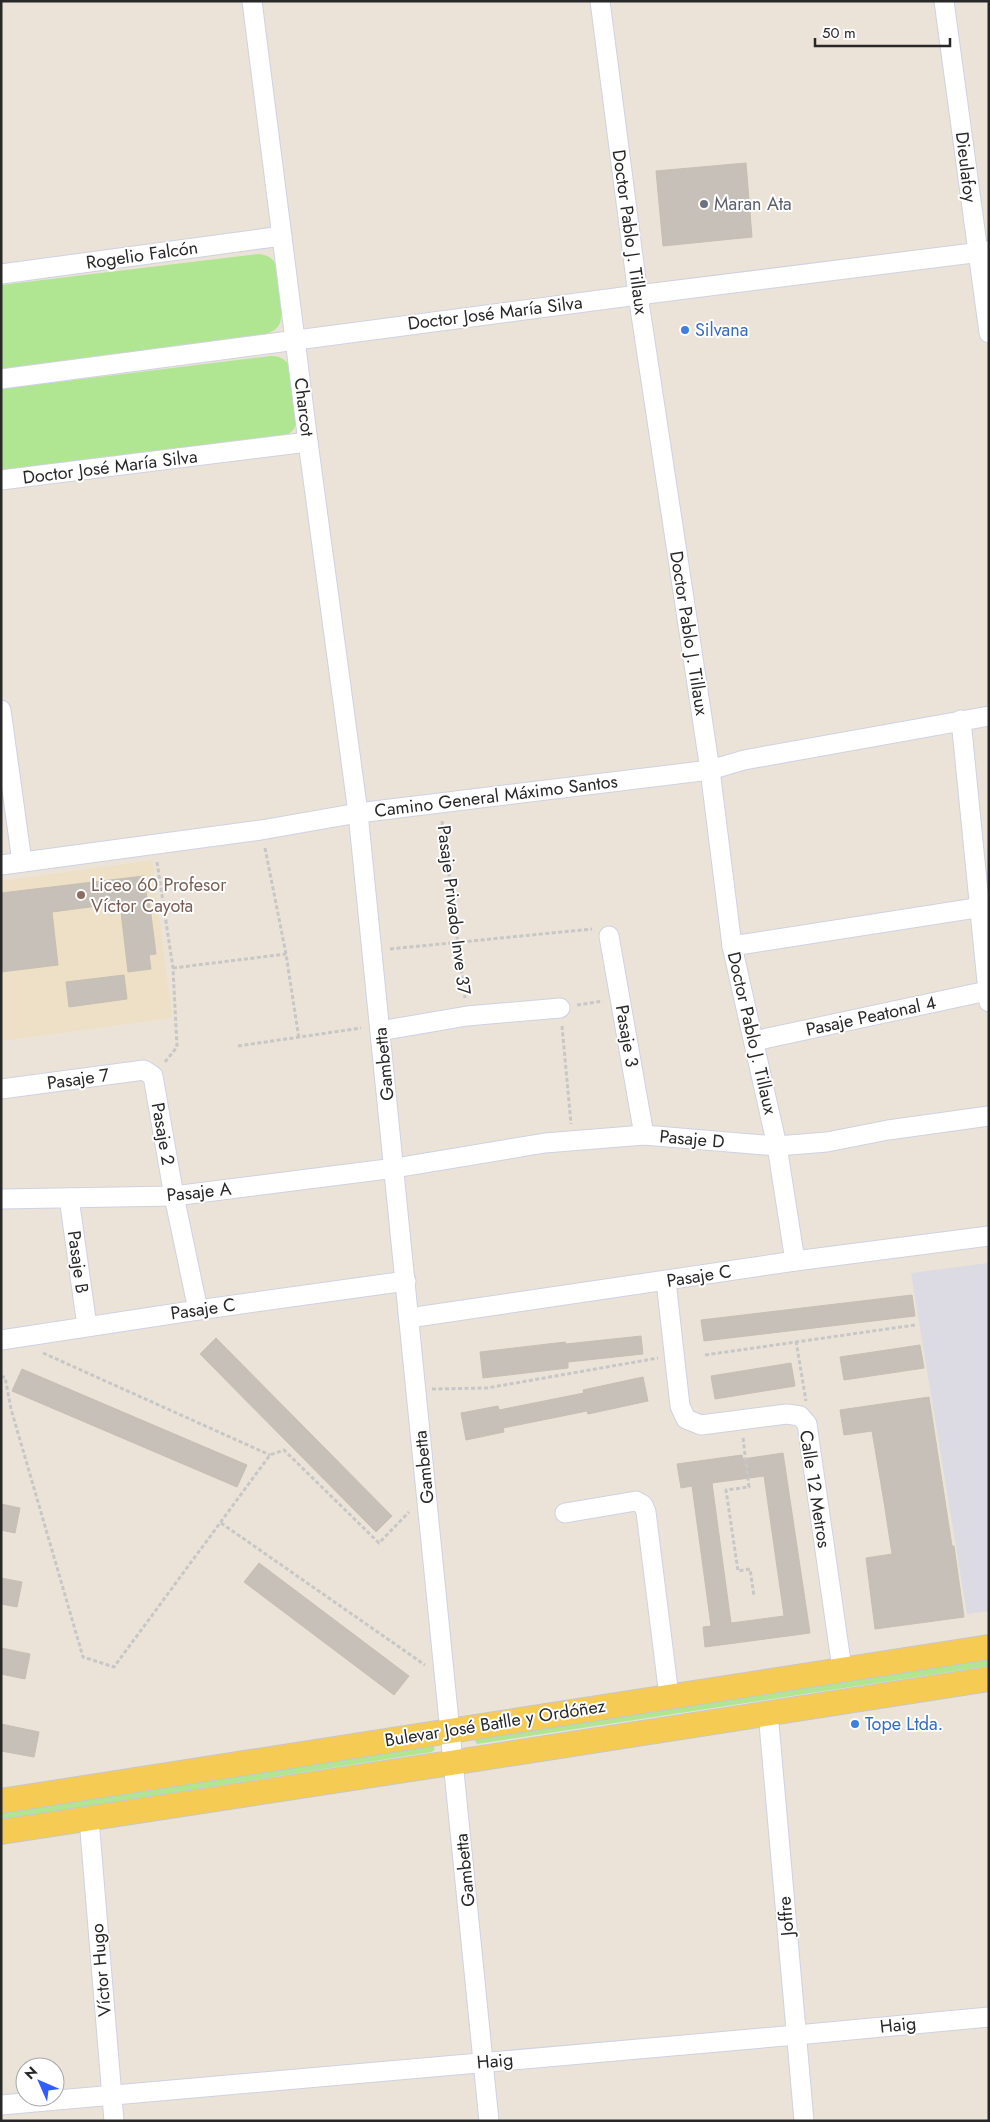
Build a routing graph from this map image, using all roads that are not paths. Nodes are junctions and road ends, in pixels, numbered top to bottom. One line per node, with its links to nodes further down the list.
1 (252, 1): 4 (street, Charcot)
2 (600, 1): 7 (street, Doctor Pablo J. Tillaux)
3 (944, 1): 5 (street, Dieulafoy)
4 (282, 236): 6 (street, Rogelio Falcón); 9 (street, Charcot)
5 (983, 252): 7 (street, Doctor José María Silva); 8 (street, Dieulafoy)
6 (1, 274)
7 (638, 295): 9 (street, Doctor José María Silva); 16 (street, Doctor Pablo J. Tillaux)
8 (989, 333)
9 (295, 340): 10 (street, Doctor José María Silva); 11 (street, Charcot)
10 (1, 379)
11 (308, 442): 12 (street, Doctor José María Silva); 17 (street, Charcot)
12 (1, 480)
13 (1, 710): 18 (street)
14 (989, 716): 15 (street, Camino General Máximo Santos)
15 (961, 720): 16 (street, Camino General Máximo Santos); 20 (street)
16 (710, 770): 17 (street, Camino General Máximo Santos); 22 (street, Doctor Pablo J. Tillaux)
17 (358, 813): 18 (street, Camino General Máximo Santos); 25 (street, Gambetta)
18 (22, 862): 19 (street, Camino General Máximo Santos)
19 (1, 865)
20 (984, 907): 22 (street); 23 (street)
21 (609, 936): 30 (street, Pasaje 3)
22 (732, 946): 26 (street, Doctor Pablo J. Tillaux)
23 (988, 996): 26 (street, Pasaje Peatonal 4)
24 (560, 1008): 25 (street, Pasaje Privado Inve 37)
25 (380, 1028): 32 (street, Gambetta)
26 (754, 1041): 31 (street, Doctor Pablo J. Tillaux)
27 (153, 1076): 28 (street, Pasaje 7); 33 (street, Pasaje 2)
28 (1, 1089)
29 (989, 1116): 31 (street, Pasaje D)
30 (644, 1135): 31 (street, Pasaje D); 32 (street, Pasaje D)
31 (777, 1146): 37 (street, Doctor Pablo J. Tillaux)
32 (395, 1168): 33 (street, Pasaje A); 38 (street, Gambetta)
33 (174, 1196): 34 (street, Pasaje A); 40 (street, Pasaje 2)
34 (69, 1198): 35 (street, Pasaje A); 42 (street, Pasaje B)
35 (1, 1199)
36 (989, 1236): 37 (street, Pasaje C)
37 (794, 1261): 39 (street, Pasaje C)
38 (406, 1281): 40 (street, Pasaje C); 41 (street, Gambetta)
39 (666, 1281): 41 (street, Pasaje C); 46 (street, Calle 12 Metros)
40 (198, 1310): 42 (street, Pasaje C)
41 (409, 1318): 50 (street, Gambetta)
42 (87, 1326): 43 (street, Pasaje C)
43 (6, 1339)
44 (565, 1513): 48 (street)
45 (989, 1647): 46 (main road, Bulevar José Batlle y Ordóñez)
46 (842, 1669): 48 (main road, Bulevar José Batlle y Ordóñez)
47 (989, 1679): 49 (main road, Bulevar José Batlle y Ordóñez)
48 (669, 1696): 50 (main road, Bulevar José Batlle y Ordóñez)
49 (768, 1712): 51 (main road, Bulevar José Batlle y Ordóñez); 56 (street, Joffre)
50 (451, 1731): 51 (street, Gambetta); 52 (main road, Bulevar José Batlle y Ordóñez)
51 (454, 1762): 53 (main road, Bulevar José Batlle y Ordóñez); 57 (street, Gambetta)
52 (1, 1801)
53 (89, 1819): 54 (main road, Bulevar José Batlle y Ordóñez); 58 (street, Víctor Hugo)
54 (1, 1832)
55 (989, 2017): 56 (street, Haig)
56 (797, 2035): 57 (street, Haig); 62 (street, Joffre)
57 (484, 2062): 58 (street, Haig); 61 (street, Gambetta)
58 (112, 2096): 59 (street, Haig); 60 (street, Víctor Hugo)
59 (1, 2105)
60 (114, 2121)
61 (489, 2121)
62 (804, 2121)

